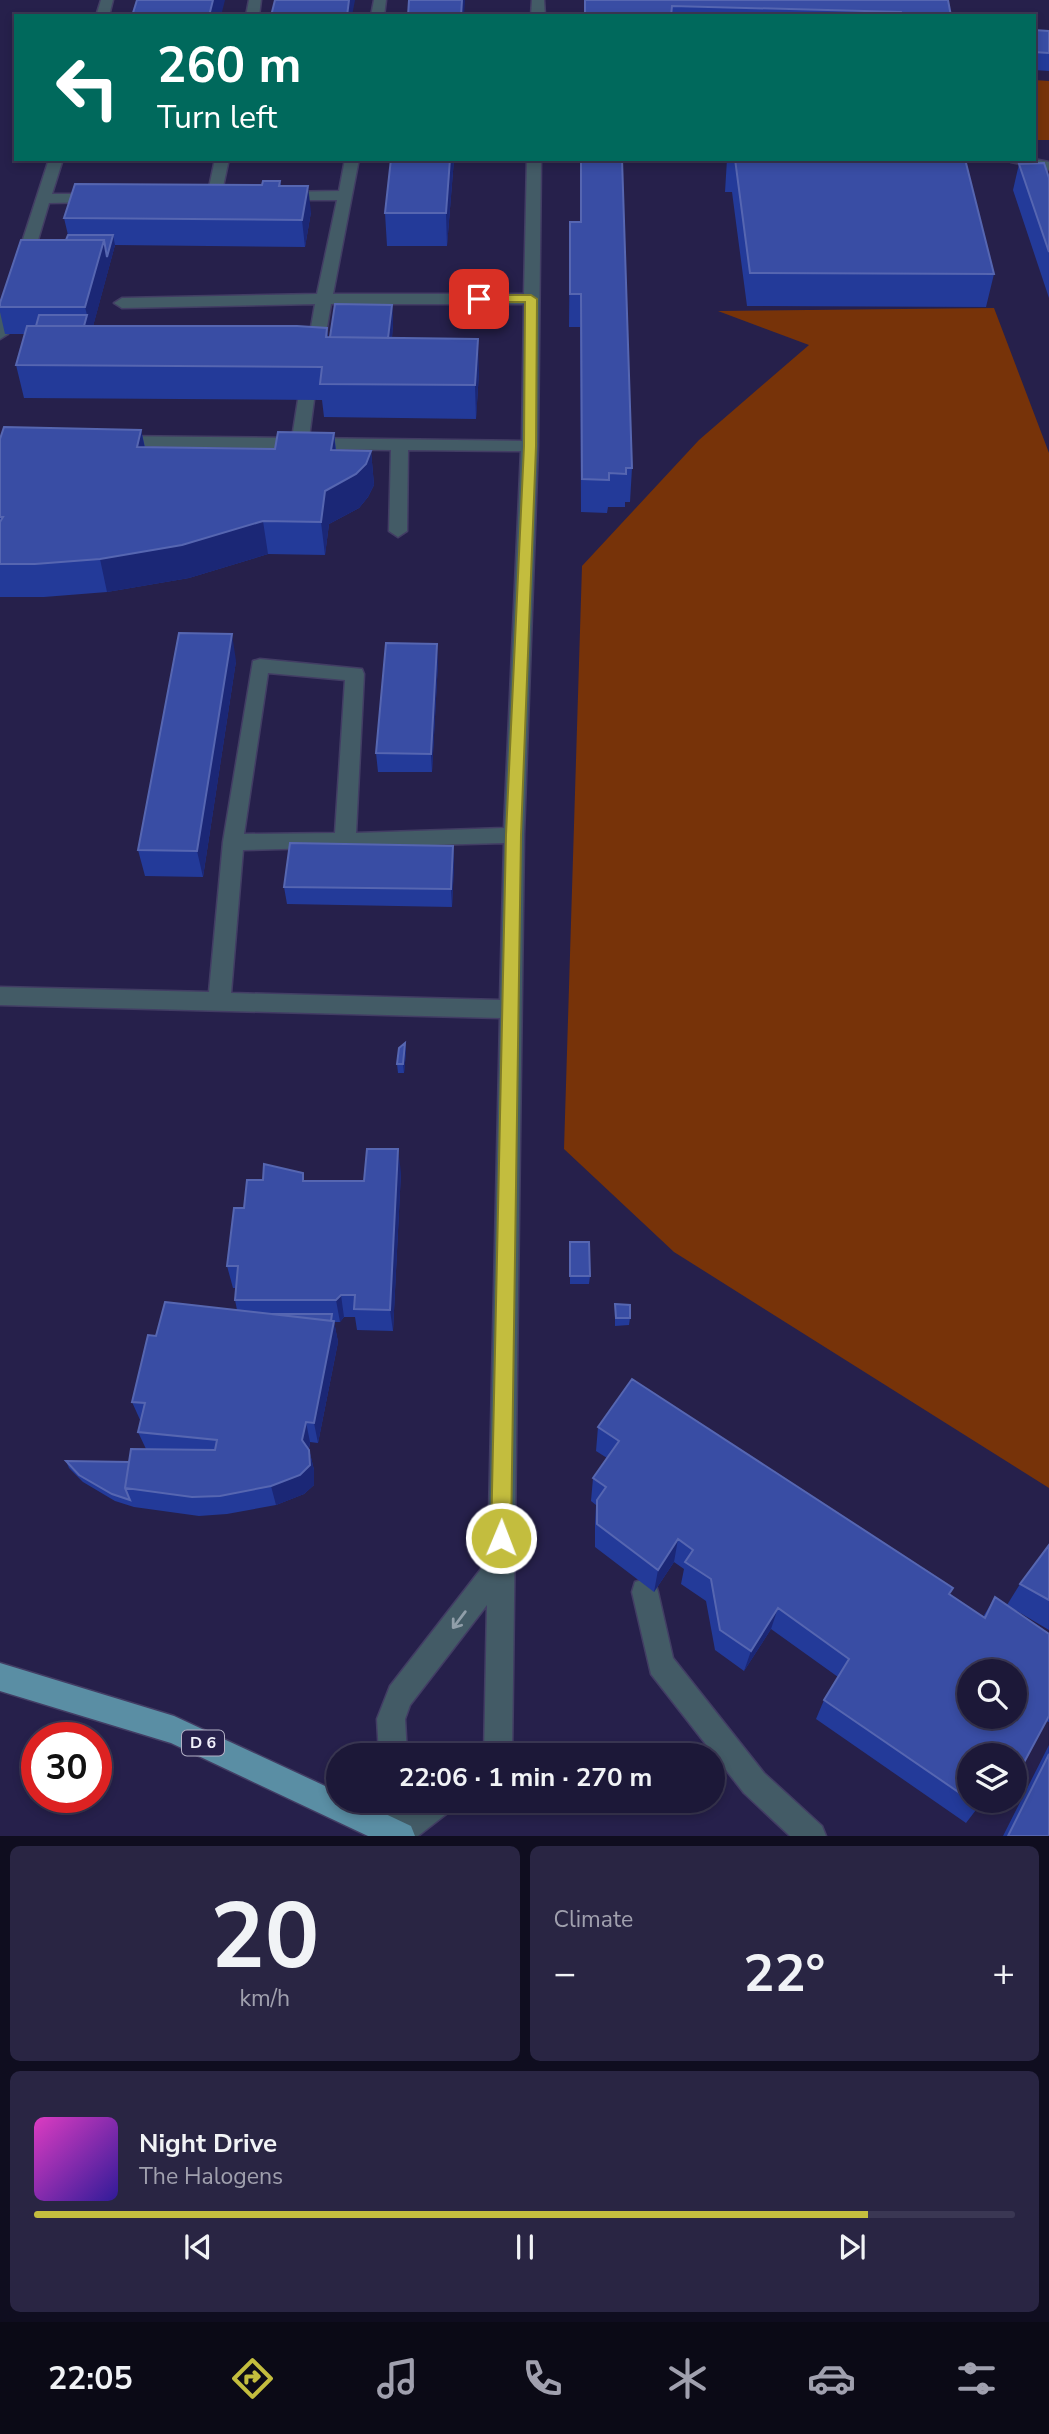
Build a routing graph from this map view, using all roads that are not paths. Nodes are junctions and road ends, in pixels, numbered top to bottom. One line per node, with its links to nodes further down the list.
1 (56, 161): 11 (street)
2 (222, 161): 9 (street)
3 (352, 161): 7 (street)
4 (534, 161): 13 (street)
5 (1025, 161): 6 (street)
6 (1049, 166)
7 (345, 195): 8 (street); 12 (street)
8 (266, 196)
9 (188, 197)
10 (109, 198): 11 (street)
11 (44, 199): 15 (street)
12 (324, 299): 13 (street); 14 (street); 16 (street)
13 (531, 299): 21 (street)
14 (122, 303)
15 (0, 334)
16 (313, 361)
17 (306, 400): 19 (street)
18 (95, 440): 19 (street)
19 (300, 442): 20 (street)
20 (400, 445): 21 (street); 22 (street)
21 (530, 446): 23 (street)
22 (398, 531)
23 (514, 835): 24 (street); 28 (street)
24 (345, 841): 25 (street); 25 (street)
25 (233, 842): 27 (street)
26 (0, 996): 27 (street)
27 (219, 1001): 28 (street)
28 (510, 1009): 29 (street)
29 (500, 1566): 32 (street, one-way to 32); 33 (street)
30 (645, 1592): 37 (street)
31 (0, 1678): 36 (main road, D 6)
32 (392, 1743)
33 (498, 1743)
34 (396, 1813): 36 (street)
35 (425, 1813): 36 (street)
36 (399, 1834)
37 (813, 1836)

